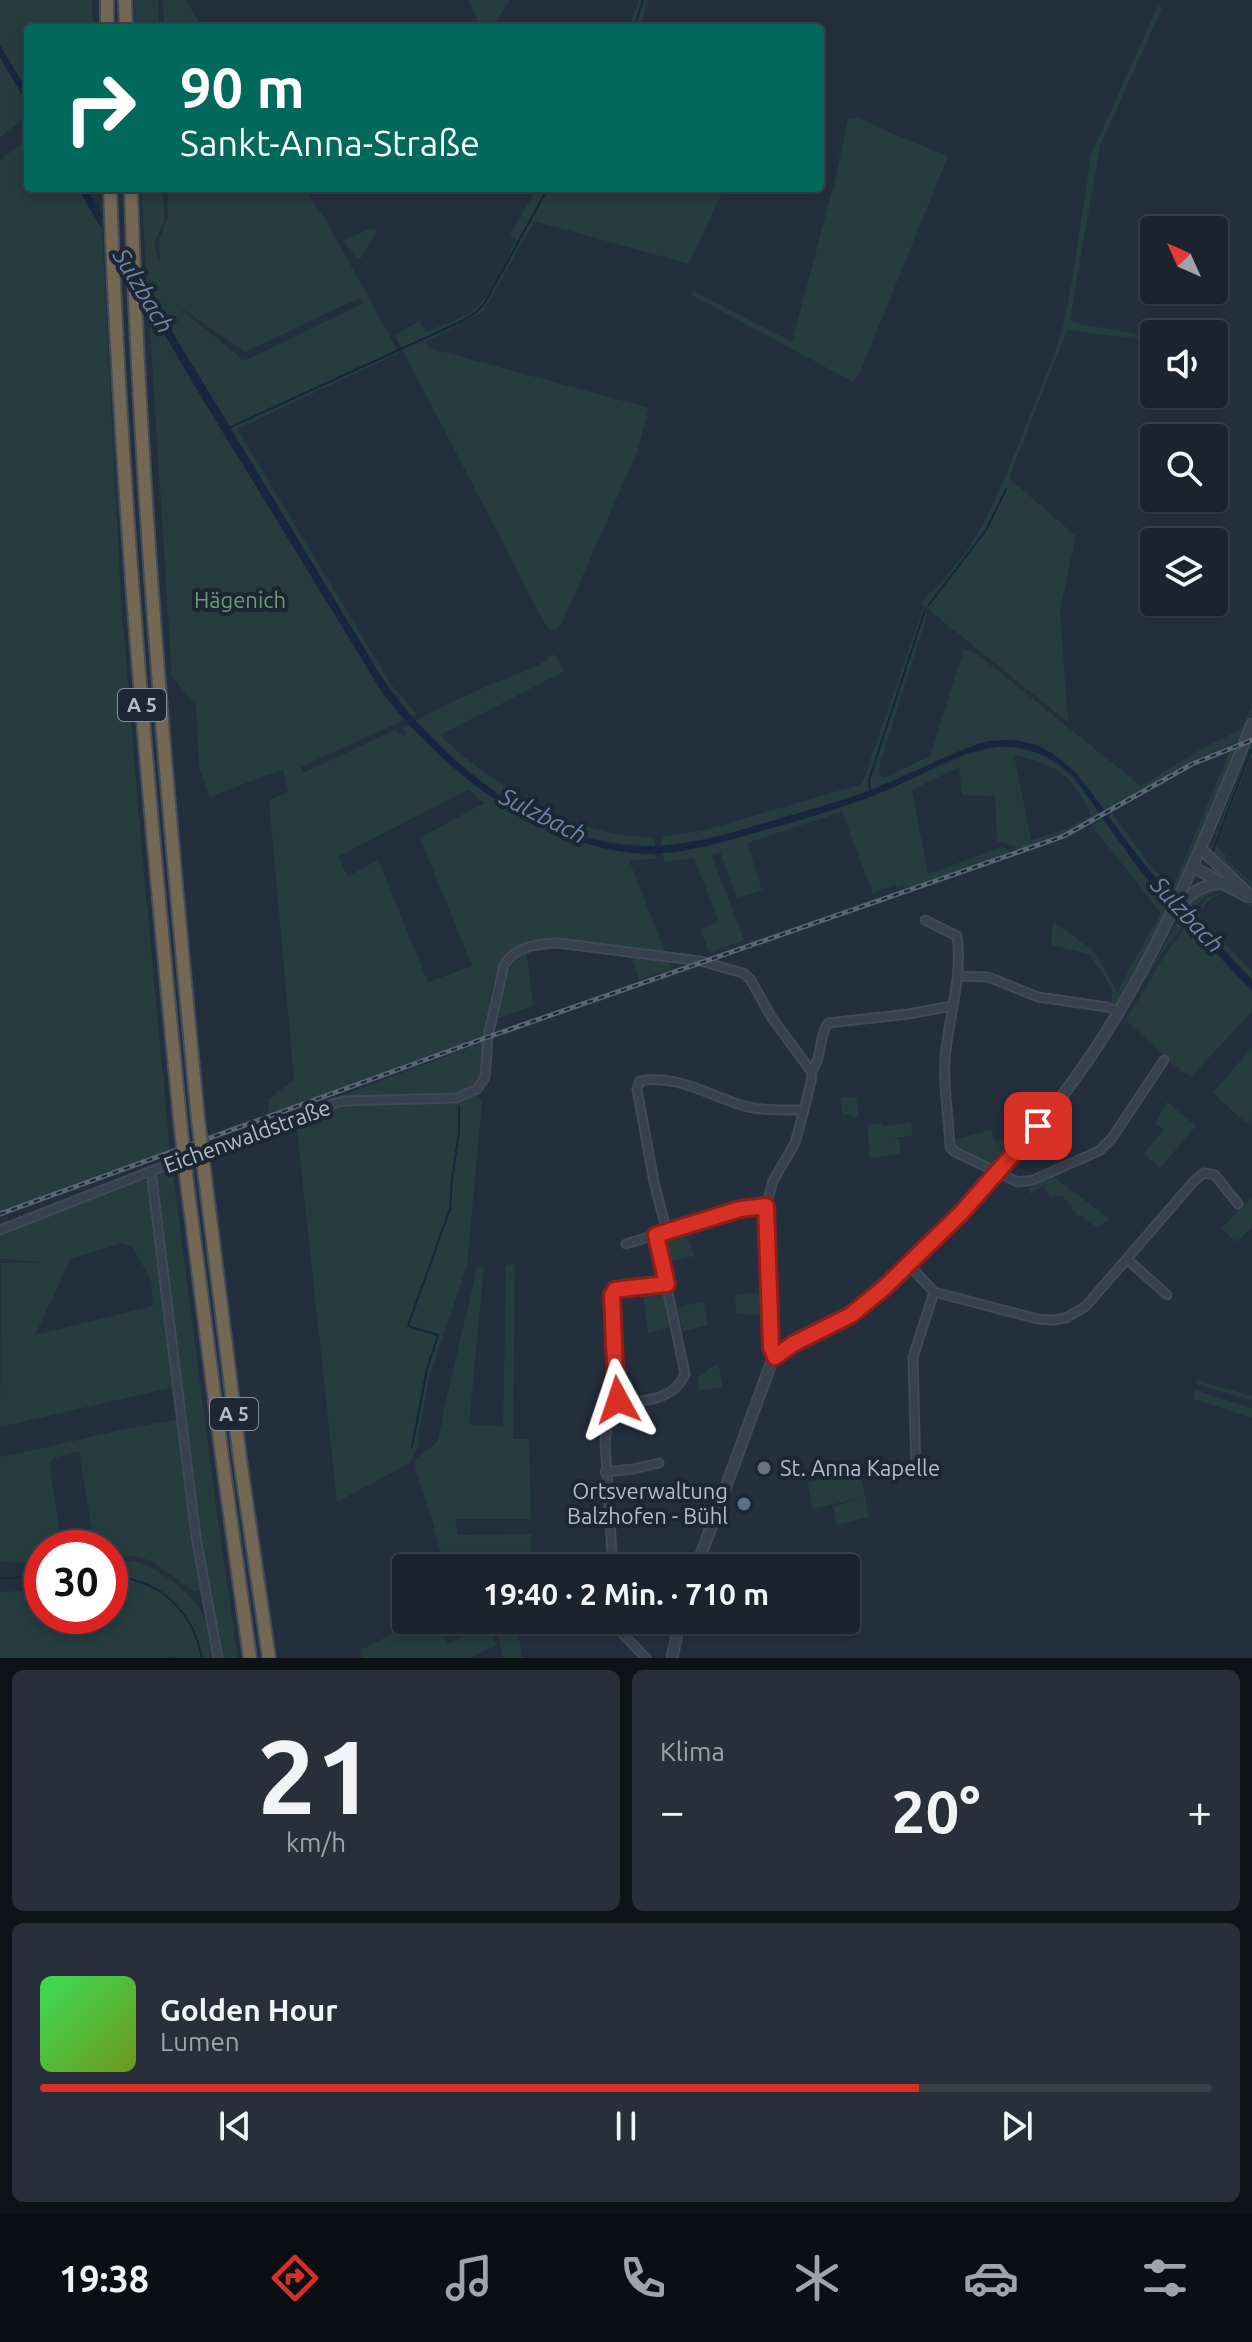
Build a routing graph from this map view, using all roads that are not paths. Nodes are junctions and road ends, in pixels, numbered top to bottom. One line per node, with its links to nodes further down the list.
1 (107, 0): 3 (highway)
2 (125, 0): 4 (highway)
3 (107, 24)
4 (126, 24)
5 (110, 192): 43 (highway, A 5, bridge)
6 (131, 192): 44 (highway, A 5, bridge)
7 (1252, 724): 8 (street)
8 (1201, 849): 9 (street); 12 (street)
9 (1193, 867): 10 (street); 11 (street)
10 (1222, 883): 11 (street); 12 (street)
11 (1182, 898): 16 (street)
12 (1252, 898)
13 (925, 920): 14 (street)
14 (958, 976): 15 (street); 16 (street)
15 (953, 1006): 18 (street); 21 (street)
16 (1119, 1012): 21 (street)
17 (1164, 1060): 21 (street)
18 (811, 1071): 19 (street); 20 (street, Eichenwaldstraße)
19 (804, 1110): 23 (street); 25 (street)
20 (151, 1171): 24 (street, Eichenwaldstraße); 42 (street)
21 (998, 1173): 29 (street)
22 (1238, 1204): 28 (street)
23 (766, 1206): 25 (street); 33 (street)
24 (0, 1230)
25 (667, 1232): 26 (street)
26 (656, 1235): 27 (street); 30 (street)
27 (626, 1244)
28 (1127, 1259): 31 (street); 32 (street)
29 (909, 1265): 31 (street); 33 (street)
30 (667, 1284): 34 (street); 34 (street)
31 (934, 1292): 37 (street)
32 (1167, 1295)
33 (775, 1357): 39 (street)
34 (618, 1400): 36 (street)
35 (659, 1463): 36 (street)
36 (605, 1472): 38 (street)
37 (916, 1474)
38 (612, 1554)
39 (701, 1554)
40 (623, 1634): 45 (street)
41 (677, 1634): 46 (street)
42 (218, 1658)
43 (250, 1658)
44 (269, 1658)
45 (646, 1658)
46 (672, 1658)

